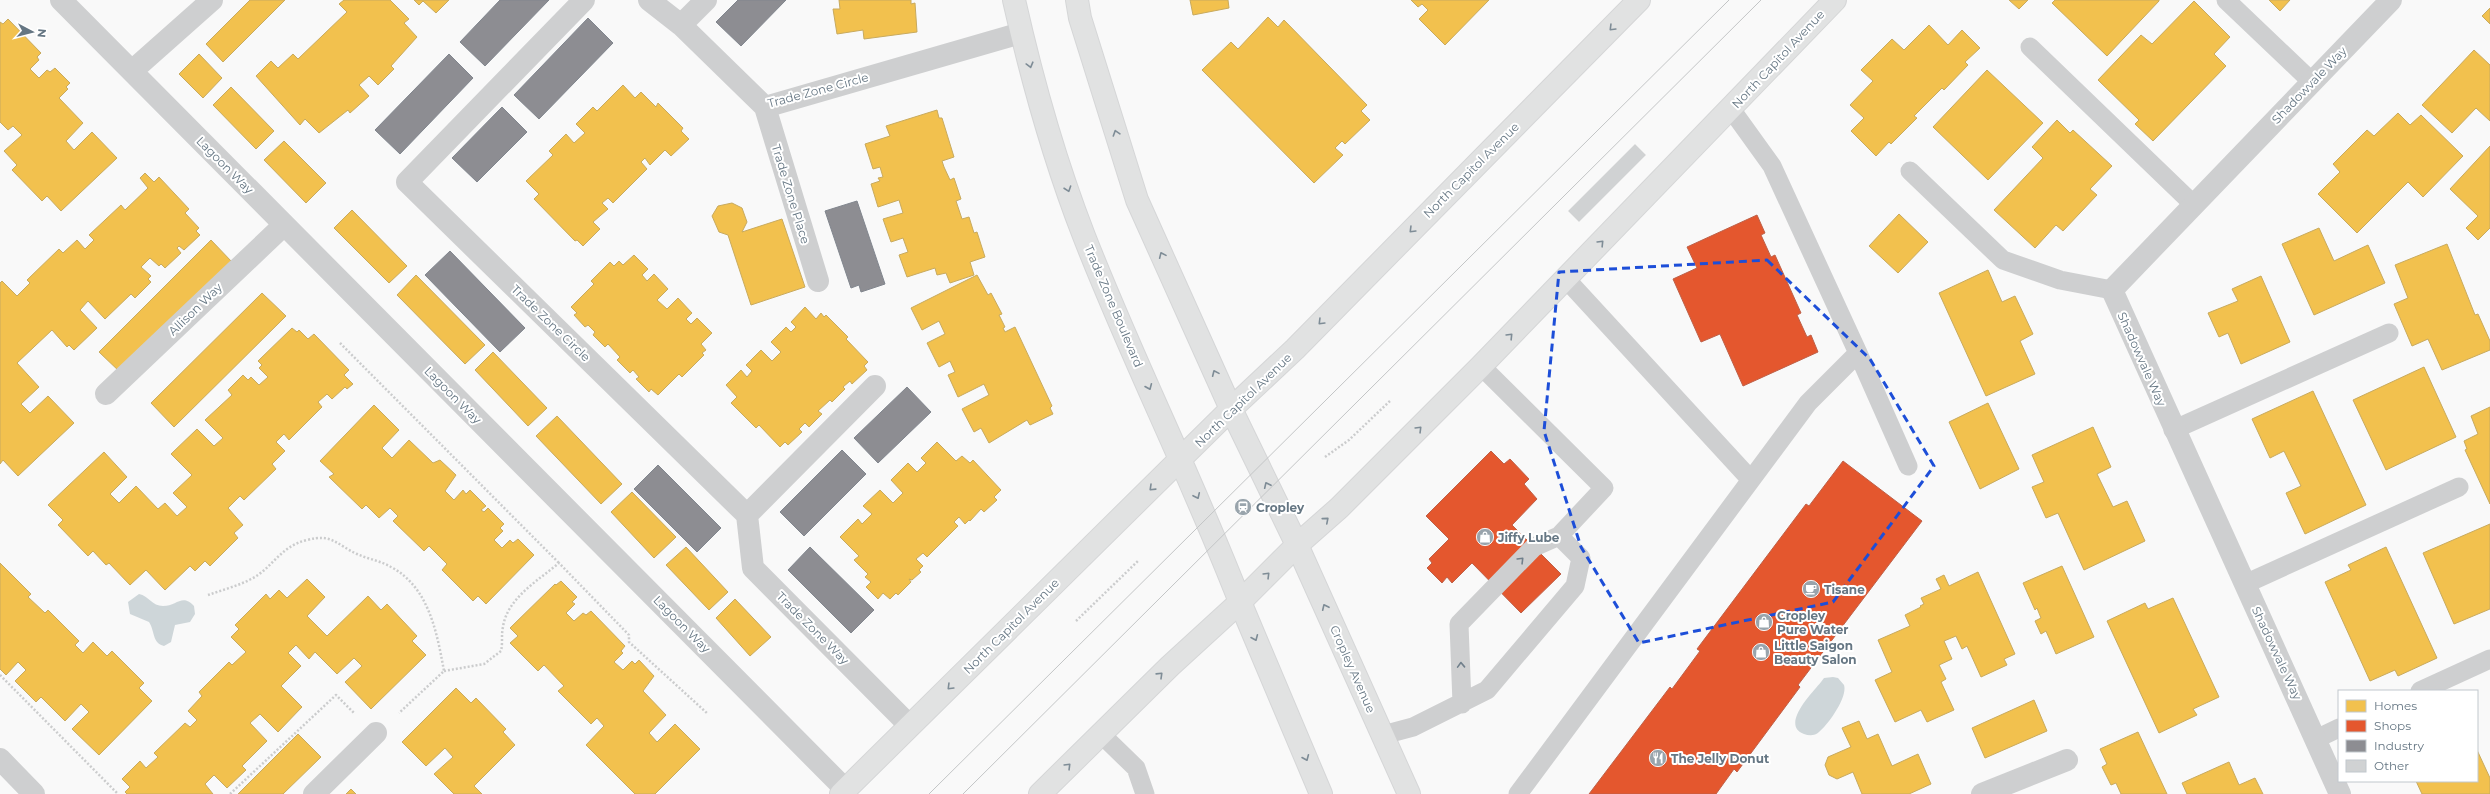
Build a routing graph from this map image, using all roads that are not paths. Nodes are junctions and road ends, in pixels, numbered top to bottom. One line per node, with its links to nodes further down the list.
1 (61, 0): 15 (street, Lagoon Way)
2 (212, 0): 15 (street)
3 (584, 0): 36 (street, Trade Zone Circle)
4 (649, 0): 12 (street, Trade Zone Circle)
5 (706, 0): 12 (street)
6 (1014, 0): 13 (main road, Trade Zone Boulevard)
7 (1077, 0): 30 (main road, one-way to 7)
8 (1639, 0): 30 (main road, North Capitol Avenue, one-way to 30)
9 (1835, 0): 18 (main road, North Capitol Avenue)
10 (2226, 0): 16 (lane)
11 (2391, 0): 16 (street, Shadowvale Way)
12 (680, 26): 17 (street, Trade Zone Circle)
13 (1022, 32): 17 (street, Trade Zone Circle); 32 (main road, Trade Zone Boulevard, one-way to 32)
14 (2030, 47): 20 (lane)
15 (132, 71): 21 (street, Lagoon Way)
16 (2312, 82): 20 (street, Shadowvale Way)
17 (765, 107): 23 (street, Trade Zone Place)
18 (1731, 109): 22 (main road, North Capitol Avenue, one-way to 18); 26 (lane)
19 (1910, 172): 24 (lane)
20 (2193, 204): 24 (street, Shadowvale Way)
21 (284, 225): 29 (street, Allison Way); 52 (street, Lagoon Way)
22 (1566, 279): 27 (main road, North Capitol Avenue, one-way to 22); 34 (lane)
23 (818, 281)
24 (2112, 290): 31 (street, Shadowvale Way)
25 (2388, 333): 31 (lane)
26 (1858, 353): 33 (lane); 34 (lane)
27 (1481, 366): 37 (lane); 38 (main road, North Capitol Avenue, one-way to 27)
28 (875, 386): 36 (street)
29 (106, 394)
30 (1231, 409): 32 (main road, North Capitol Avenue); 38 (main road, one-way to 30)
31 (2173, 430): 39 (street, Shadowvale Way)
32 (1180, 460): 40 (main road, Trade Zone Boulevard, one-way to 40); 44 (main road, North Capitol Avenue, one-way to 44)
33 (1908, 466)
34 (1751, 480): 59 (lane)
35 (2459, 487): 39 (lane)
36 (747, 515): 44 (street, Trade Zone Way)
37 (1559, 536): 43 (lane, one-way to 37); 43 (lane)
38 (1296, 546): 40 (main road, North Capitol Avenue, one-way to 38); 48 (main road, Cropley Avenue, one-way to 38)
39 (2245, 584): 49 (street, Shadowvale Way)
40 (1240, 602): 47 (main road, North Capitol Avenue, one-way to 40); 57 (main road, one-way to 57)
41 (2490, 659): 42 (lane)
42 (2422, 690)
43 (1462, 704): 48 (lane)
44 (910, 726): 52 (main road, North Capitol Avenue)
45 (2338, 728): 49 (lane)
46 (376, 734): 54 (street)
47 (1101, 734): 55 (main road, North Capitol Avenue, one-way to 47); 56 (lane)
48 (1383, 735): 58 (main road, Cropley Avenue)
49 (2316, 739): 61 (street, Shadowvale Way)
50 (0, 759): 53 (street)
51 (2067, 760): 60 (street)
52 (843, 792)
53 (34, 794)
54 (314, 794)
55 (1040, 794)
56 (1145, 794)
57 (1322, 794)
58 (1409, 794)
59 (1518, 794)
60 (1982, 794)
61 (2340, 794)

